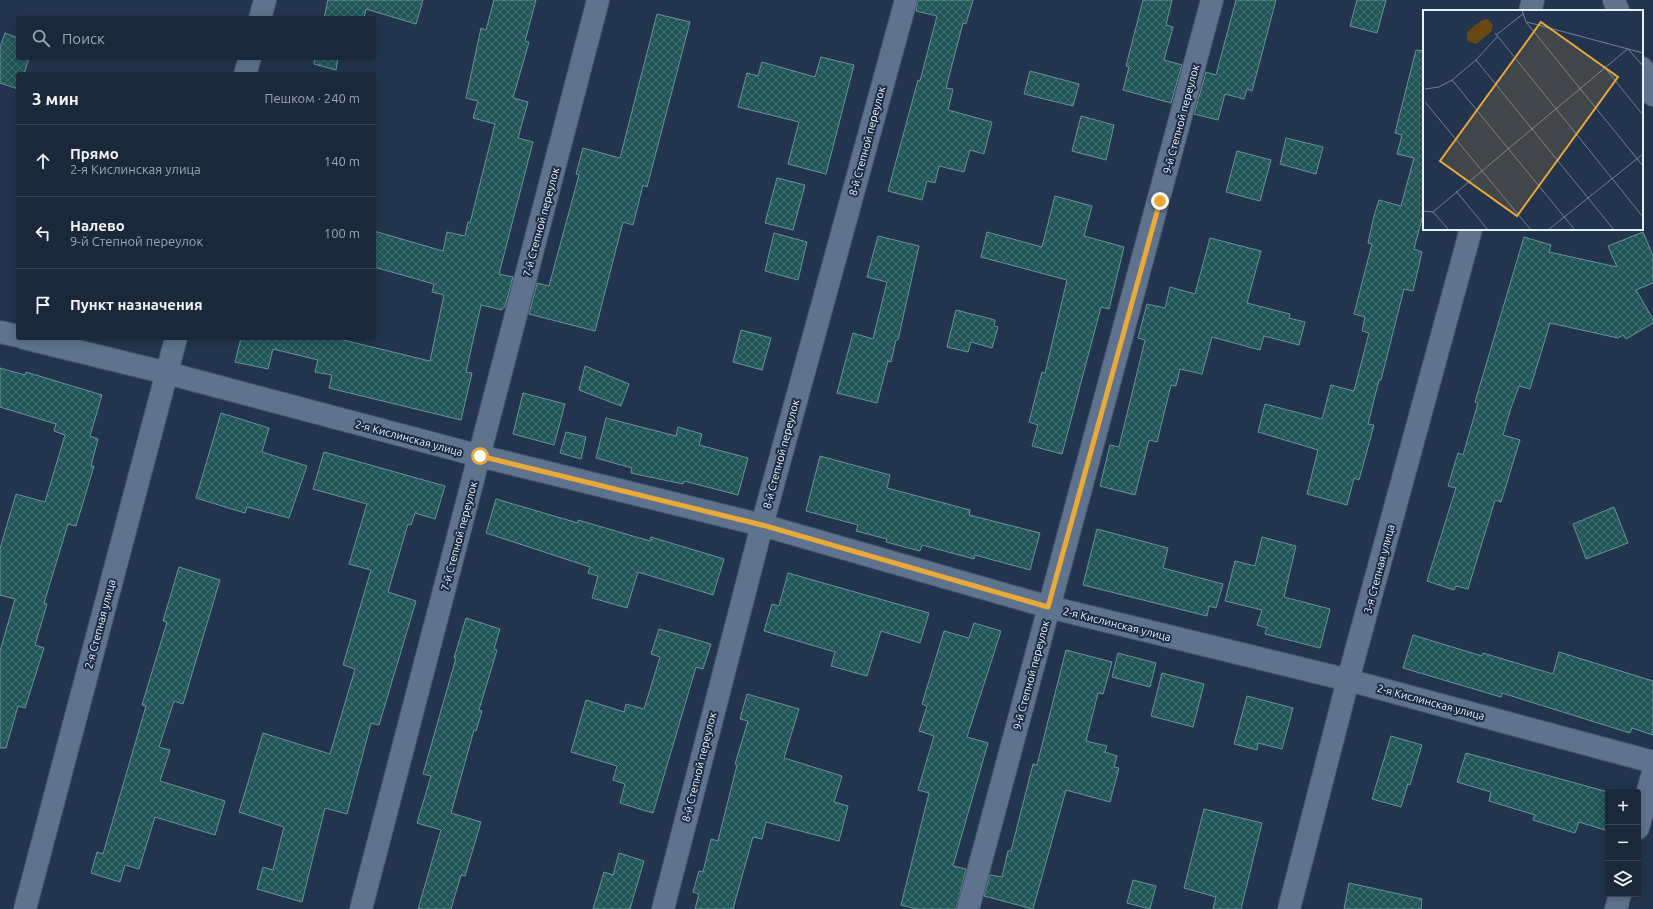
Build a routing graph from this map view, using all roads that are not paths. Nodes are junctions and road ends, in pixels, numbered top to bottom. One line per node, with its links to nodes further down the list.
1 (264, 0): 9 (street)
2 (598, 0): 20 (street, 7-й Степной переулок)
3 (906, 0): 21 (street, 8-й Степной переулок)
4 (1212, 0): 22 (street, 9-й Степной переулок)
5 (1533, 0): 7 (street)
6 (1614, 0): 8 (street)
7 (1530, 10)
8 (1618, 10)
9 (260, 16)
10 (250, 60): 12 (street)
11 (1643, 70): 13 (street)
12 (246, 72)
13 (1653, 95)
14 (1471, 230): 23 (street, 3-я Степная улица)
15 (0, 332): 16 (street)
16 (16, 336)
17 (32, 340): 19 (street, 2-я Кислинская улица)
18 (175, 340): 19 (street, 2-я Степная улица)
19 (167, 373): 20 (street, 2-я Кислинская улица); 28 (street, 2-я Степная улица)
20 (480, 456): 21 (street, 2-я Кислинская улица); 29 (street, 7-й Степной переулок)
21 (762, 525): 22 (street, 2-я Кислинская улица); 30 (street, 8-й Степной переулок)
22 (1048, 607): 23 (street, 2-я Кислинская улица); 31 (street, 9-й Степной переулок)
23 (1348, 680): 24 (street, 2-я Кислинская улица); 32 (street, 3-я Степная улица)
24 (1653, 762)
25 (1653, 772): 26 (street)
26 (1639, 825)
27 (1619, 897): 33 (street)
28 (25, 909)
29 (361, 909)
30 (663, 909)
31 (968, 909)
32 (1289, 909)
33 (1616, 909)

